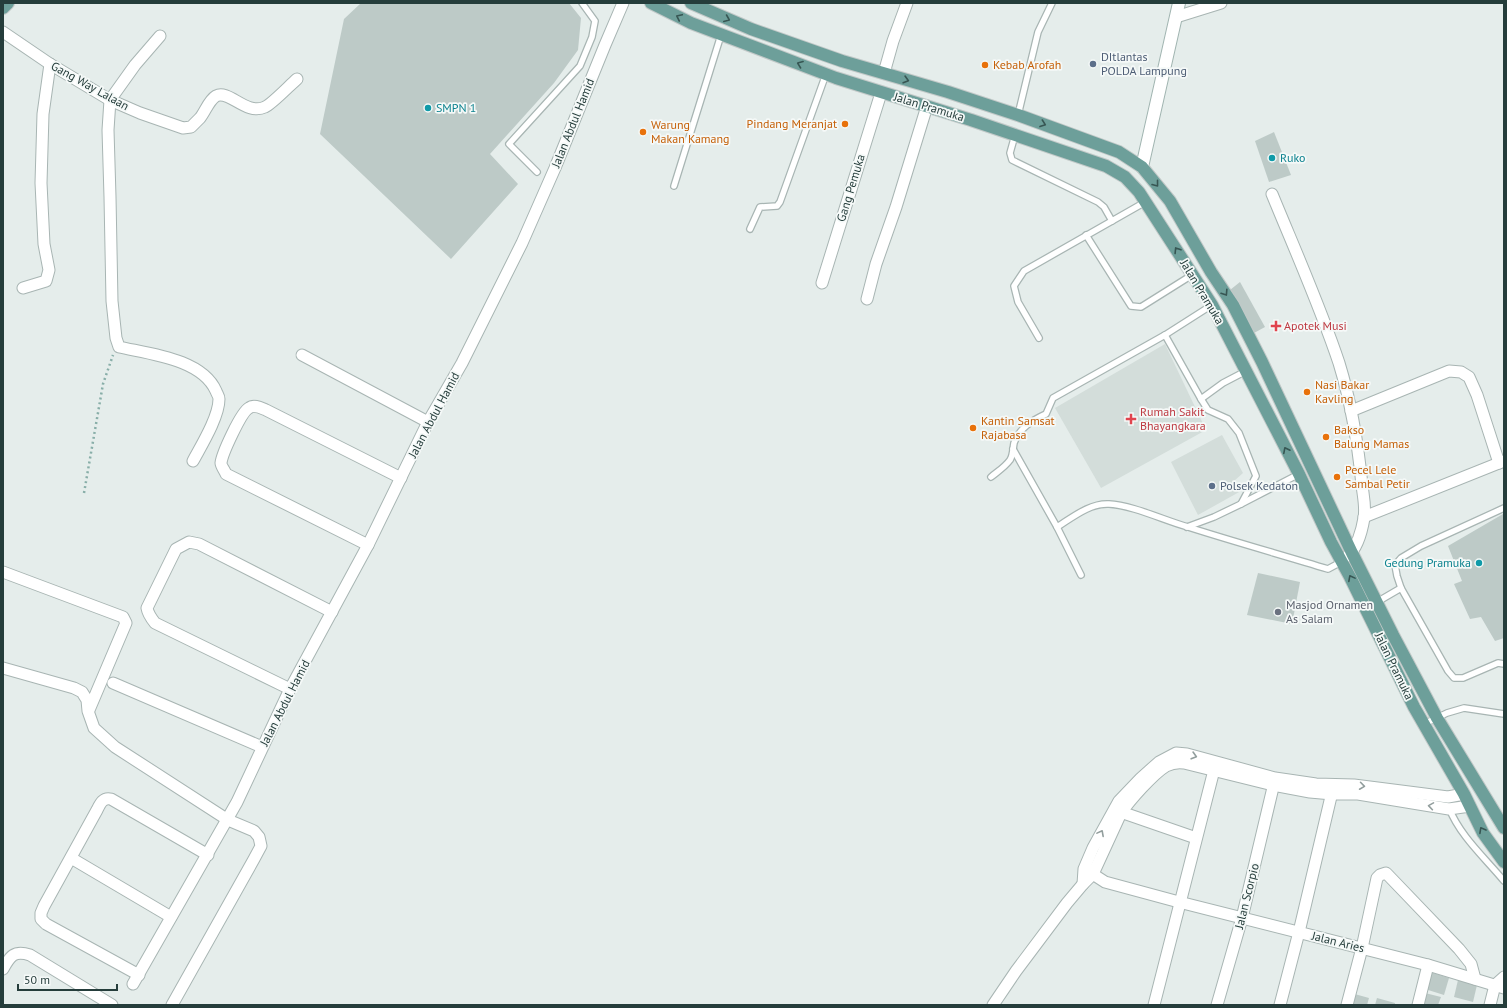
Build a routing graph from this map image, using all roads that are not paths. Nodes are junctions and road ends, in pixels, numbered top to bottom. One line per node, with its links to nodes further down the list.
1 (8, 3): 10 (main road)
2 (582, 3): 26 (lane)
3 (623, 3): 45 (street, Jalan Abdul Hamid)
4 (651, 3): 13 (main road, Jalan Pramuka, one-way to 4)
5 (906, 3): 17 (street)
6 (1052, 3): 23 (lane)
7 (1179, 3): 11 (street)
8 (1221, 3): 11 (street)
9 (698, 5): 15 (main road, Jalan Pramuka, one-way to 15)
10 (3, 8)
11 (1176, 17): 25 (street)
12 (3, 32): 16 (street, Gang Way Lalaan)
13 (722, 34): 18 (main road, Jalan Pramuka, one-way to 13); 27 (lane)
14 (160, 36): 21 (street)
15 (842, 61): 17 (main road, Jalan Pramuka); 18 (main road)
16 (50, 64): 21 (street, Gang Way Lalaan); 35 (street)
17 (884, 73): 23 (main road, Jalan Pramuka, one-way to 23)
18 (831, 76): 20 (main road, Jalan Pramuka); 31 (lane)
19 (297, 79): 21 (street, Gang Way Lalaan)
20 (881, 93): 22 (main road, Jalan Pramuka); 34 (street, Gang Pemuka)
21 (110, 100): 47 (street)
22 (927, 106): 24 (main road, Jalan Pramuka); 36 (street)
23 (1018, 115): 25 (main road, Jalan Pramuka, one-way to 25)
24 (1015, 135): 29 (main road, Jalan Pramuka); 30 (lane)
25 (1142, 167): 41 (main road, Jalan Pramuka, one-way to 41)
26 (537, 172)
27 (674, 186)
28 (1272, 194): 44 (street)
29 (1147, 201): 30 (lane); 33 (main road, Jalan Pramuka, one-way to 29)
30 (1112, 221): 32 (lane)
31 (750, 229)
32 (1086, 235): 33 (lane); 39 (lane)
33 (1192, 275): 37 (main road, Jalan Pramuka)
34 (822, 282)
35 (23, 288)
36 (867, 299)
37 (1212, 305): 38 (lane); 42 (main road, Jalan Pramuka)
38 (1165, 335): 43 (lane); 46 (lane)
39 (1039, 338)
40 (302, 355): 45 (street)
41 (1262, 362): 42 (main road); 58 (main road, Jalan Pramuka)
42 (1246, 371): 43 (lane); 49 (main road, Jalan Pramuka, one-way to 42)
43 (1201, 399): 52 (lane)
44 (1351, 411): 48 (street); 54 (street)
45 (428, 422): 51 (street, Jalan Abdul Hamid)
46 (1013, 449): 50 (lane); 55 (lane)
47 (192, 461)
48 (1502, 462): 54 (street)
49 (1299, 474): 52 (lane); 59 (main road, Jalan Pramuka)
50 (991, 477)
51 (401, 478): 57 (street, Jalan Abdul Hamid); 57 (street)
52 (1241, 504): 56 (lane)
53 (1504, 508): 62 (lane)
54 (1364, 517): 58 (street)
55 (1057, 527): 56 (lane); 61 (lane)
56 (1187, 527): 59 (lane)
57 (368, 545): 64 (street, Jalan Abdul Hamid)
58 (1352, 553): 59 (street); 63 (main road, Jalan Pramuka)
59 (1341, 562): 72 (main road, Jalan Pramuka, one-way to 59)
60 (3, 572): 69 (street)
61 (1081, 576)
62 (1401, 588): 63 (lane); 65 (lane)
63 (1377, 602): 71 (main road, Jalan Pramuka)
64 (332, 612): 68 (street, Jalan Abdul Hamid); 68 (street)
65 (1504, 664)
66 (3, 668): 69 (street)
67 (114, 683): 73 (street)
68 (290, 689): 73 (street, Jalan Abdul Hamid)
69 (88, 711): 82 (street)
70 (1504, 714): 71 (lane)
71 (1436, 718): 72 (lane); 83 (main road, Jalan Pramuka)
72 (1424, 724): 77 (main road, Jalan Pramuka)
73 (262, 747): 82 (street, Jalan Abdul Hamid)
74 (1215, 766): 75 (street); 81 (street); 84 (street)
75 (1274, 781): 76 (street); 92 (street, Jalan Scorpio)
76 (1333, 790): 78 (street, one-way to 78); 80 (street, one-way to 76); 93 (street)
77 (1464, 794): 78 (street); 79 (main road, Jalan Pramuka)
78 (1448, 797): 80 (lane)
79 (1470, 806): 80 (street); 87 (main road, Jalan Pramuka, one-way to 79)
80 (1449, 809): 89 (lane)
81 (1117, 811): 84 (street); 88 (street)
82 (228, 820): 85 (street, Jalan Abdul Hamid); 101 (street)
83 (1504, 828)
84 (1196, 838): 90 (street)
85 (208, 855): 86 (street); 91 (street, Jalan Abdul Hamid)
86 (71, 858): 91 (street); 91 (street, Jalan Abdul Hamid)
87 (1504, 862)
88 (1088, 871): 90 (street, Jalan Aries); 102 (street)
89 (1504, 881)
90 (1180, 902): 92 (street, Jalan Aries); 103 (street)
91 (172, 917)
92 (1242, 918): 93 (street, Jalan Aries); 104 (street, Jalan Scorpio)
93 (1299, 932): 94 (street, Jalan Aries); 105 (street)
94 (1362, 948): 95 (street, Jalan Aries); 98 (street); 106 (street)
95 (1428, 965): 98 (street, Jalan Aries); 107 (street)
96 (3, 969): 100 (street)
97 (1504, 977): 99 (street)
98 (1475, 979): 99 (street, Jalan Aries)
99 (1499, 987): 108 (street)
100 (112, 1005)
101 (172, 1005)
102 (993, 1005)
103 (1154, 1005)
104 (1217, 1005)
105 (1280, 1005)
106 (1347, 1005)
107 (1418, 1005)
108 (1490, 1005)

